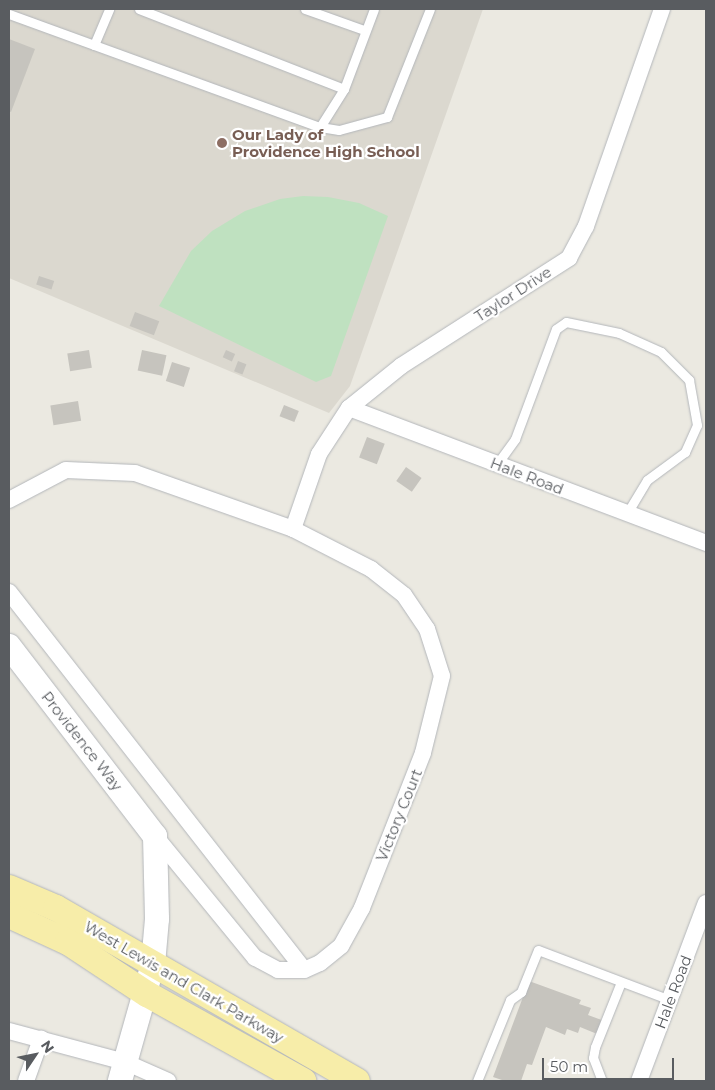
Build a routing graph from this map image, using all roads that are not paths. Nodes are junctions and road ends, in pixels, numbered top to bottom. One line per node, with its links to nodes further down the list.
1 (109, 9): 9 (lane)
2 (139, 9): 10 (lane)
3 (305, 9): 8 (lane)
4 (374, 9): 8 (lane)
5 (430, 9): 11 (lane)
6 (662, 9): 12 (street, Taylor Drive)
7 (9, 14): 9 (lane)
8 (364, 30): 10 (lane)
9 (94, 45): 11 (lane)
10 (344, 89): 11 (lane)
11 (320, 127)
12 (349, 408): 13 (street, Hale Road); 16 (street, Taylor Drive)
13 (497, 464): 15 (street, Hale Road); 15 (lane)
14 (9, 500): 16 (street, Victory Court)
15 (626, 513): 17 (street, Hale Road)
16 (293, 529): 25 (street, Victory Court)
17 (706, 543)
18 (9, 592): 25 (street)
19 (9, 646): 20 (street, Providence Way)
20 (155, 836): 24 (street); 25 (street, Providence Way)
21 (9, 888): 24 (main road, West Lewis and Clark Parkway)
22 (706, 903): 28 (street, Hale Road)
23 (9, 915): 27 (main road, West Lewis and Clark Parkway)
24 (153, 964): 27 (street); 35 (main road, West Lewis and Clark Parkway)
25 (304, 970)
26 (622, 982): 28 (lane); 36 (lane); 37 (lane)
27 (147, 994): 31 (street); 34 (main road, West Lewis and Clark Parkway)
28 (670, 1000): 38 (street, Hale Road)
29 (9, 1031): 30 (street)
30 (41, 1039): 31 (street); 32 (street)
31 (123, 1072): 33 (street)
32 (26, 1081)
33 (168, 1081)
34 (303, 1081)
35 (357, 1081)
36 (477, 1081)
37 (602, 1081)
38 (639, 1081)

